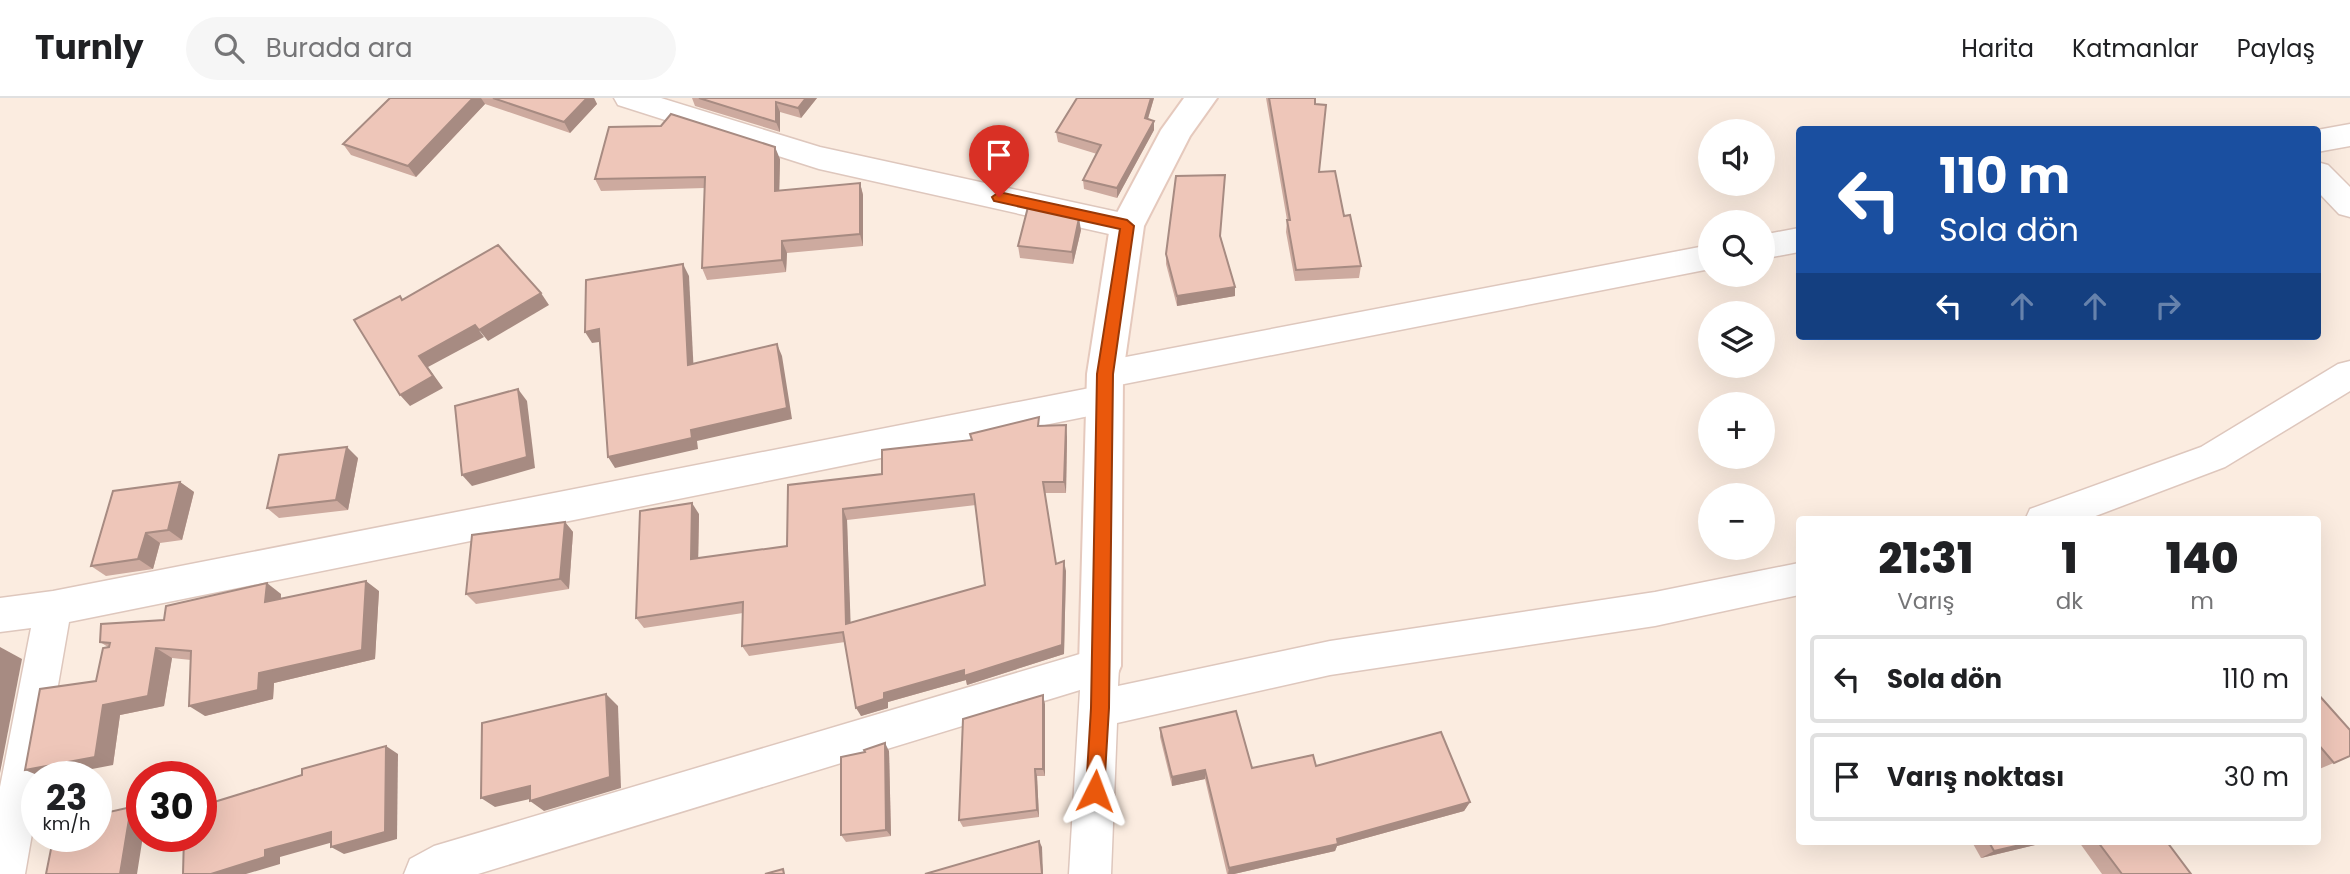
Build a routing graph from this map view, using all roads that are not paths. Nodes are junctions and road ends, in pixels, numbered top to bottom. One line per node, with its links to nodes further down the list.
1 (1201, 98): 7 (main road)
2 (649, 100): 7 (street)
3 (2350, 135): 4 (street)
4 (2321, 140)
5 (2321, 177): 6 (street)
6 (2350, 206)
7 (1127, 226): 12 (main road)
8 (1796, 241): 9 (street)
9 (1775, 245)
10 (1698, 260): 12 (street)
11 (2350, 374): 13 (street)
12 (1105, 386): 15 (street); 17 (main road)
13 (2054, 516)
14 (1796, 580): 18 (street)
15 (53, 608): 16 (street); 19 (street)
16 (0, 615)
17 (1100, 666): 18 (street); 20 (street)
18 (1100, 708): 21 (street)
19 (4, 874)
20 (425, 874)
21 (1090, 874)

